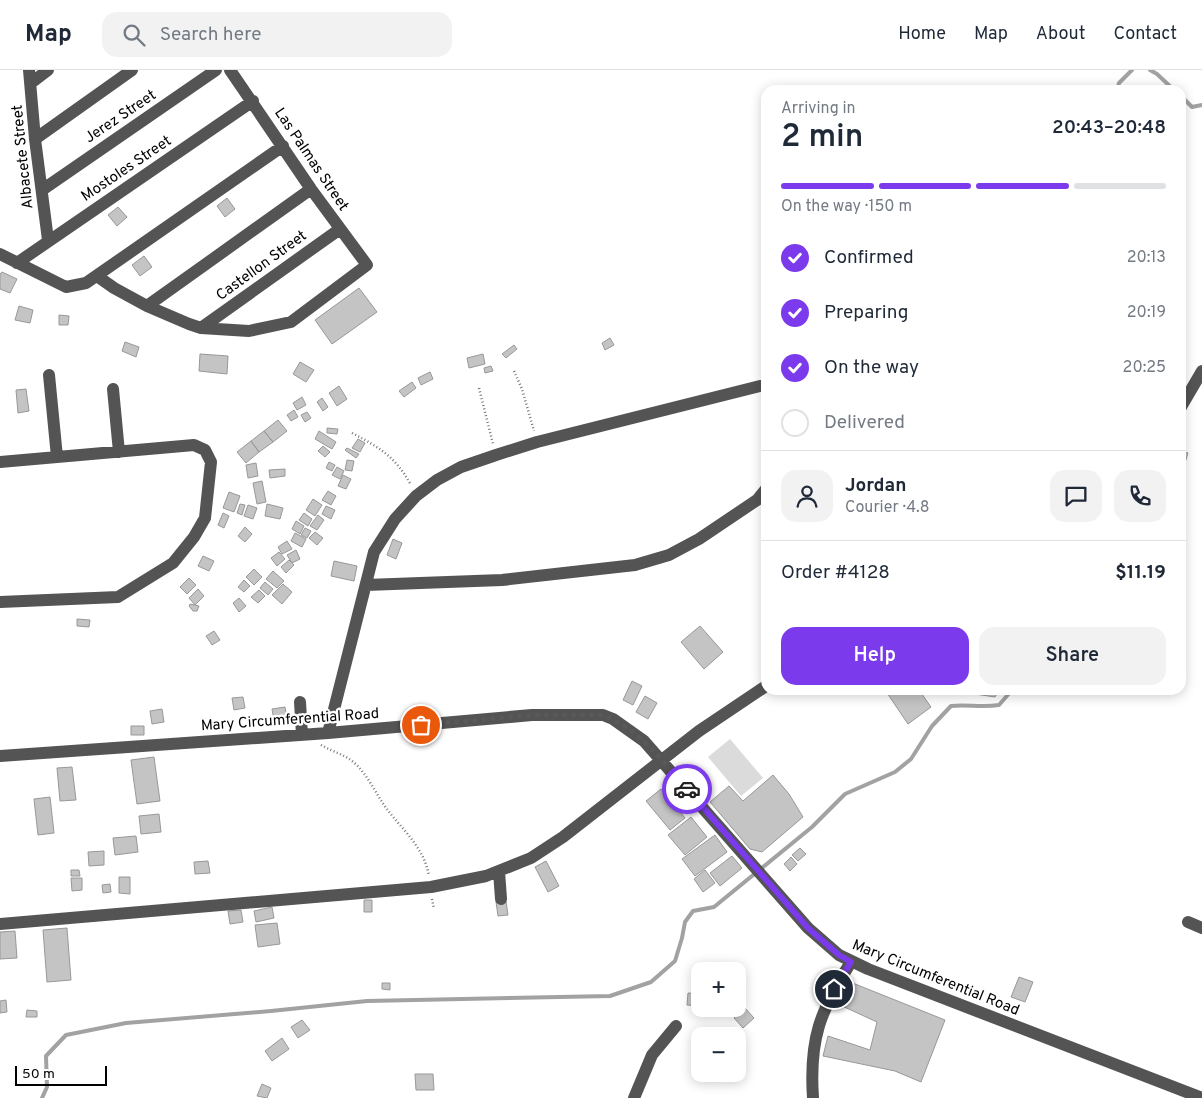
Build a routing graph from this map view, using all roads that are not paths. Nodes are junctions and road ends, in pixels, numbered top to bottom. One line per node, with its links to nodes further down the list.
1 (48, 70): 5 (street)
2 (132, 70): 7 (street)
3 (216, 70): 10 (street, Jerez Street)
4 (230, 70): 6 (street, Las Palmas Street)
5 (30, 76): 7 (street, Albacete Street)
6 (253, 101): 8 (street, Las Palmas Street); 12 (street, Mostoles Street)
7 (35, 139): 10 (street, Albacete Street)
8 (283, 146): 9 (street, Las Palmas Street); 15 (street)
9 (311, 189): 11 (street, Las Palmas Street); 16 (street)
10 (42, 190): 12 (street, Albacete Street)
11 (340, 229): 17 (street, Castellon Street); 17 (street, Las Palmas Street)
12 (48, 240): 14 (street, Mostoles Street)
13 (0, 254): 14 (street)
14 (18, 262): 15 (street)
15 (98, 276): 16 (street)
16 (147, 306): 17 (street)
17 (201, 328)
18 (1202, 371): 22 (street)
19 (49, 375): 24 (street)
20 (761, 386): 27 (street)
21 (113, 388): 23 (street)
22 (1186, 398)
23 (119, 452): 24 (street); 28 (street)
24 (57, 457): 25 (street)
25 (0, 462)
26 (761, 495): 27 (street)
27 (366, 585): 31 (street)
28 (0, 602)
29 (761, 689): 34 (street)
30 (300, 702): 32 (street)
31 (328, 733): 32 (street, Mary Circumferential Road); 34 (street, Mary Circumferential Road)
32 (308, 735): 33 (street, Mary Circumferential Road)
33 (0, 756)
34 (662, 760): 35 (street); 40 (street, Mary Circumferential Road)
35 (499, 871): 36 (street); 38 (street)
36 (501, 899)
37 (1188, 922): 39 (street)
38 (0, 924)
39 (1202, 928)
40 (851, 962): 43 (street); 44 (street, Mary Circumferential Road)
41 (676, 1026): 42 (street)
42 (634, 1098)
43 (813, 1098)
44 (1202, 1098)

